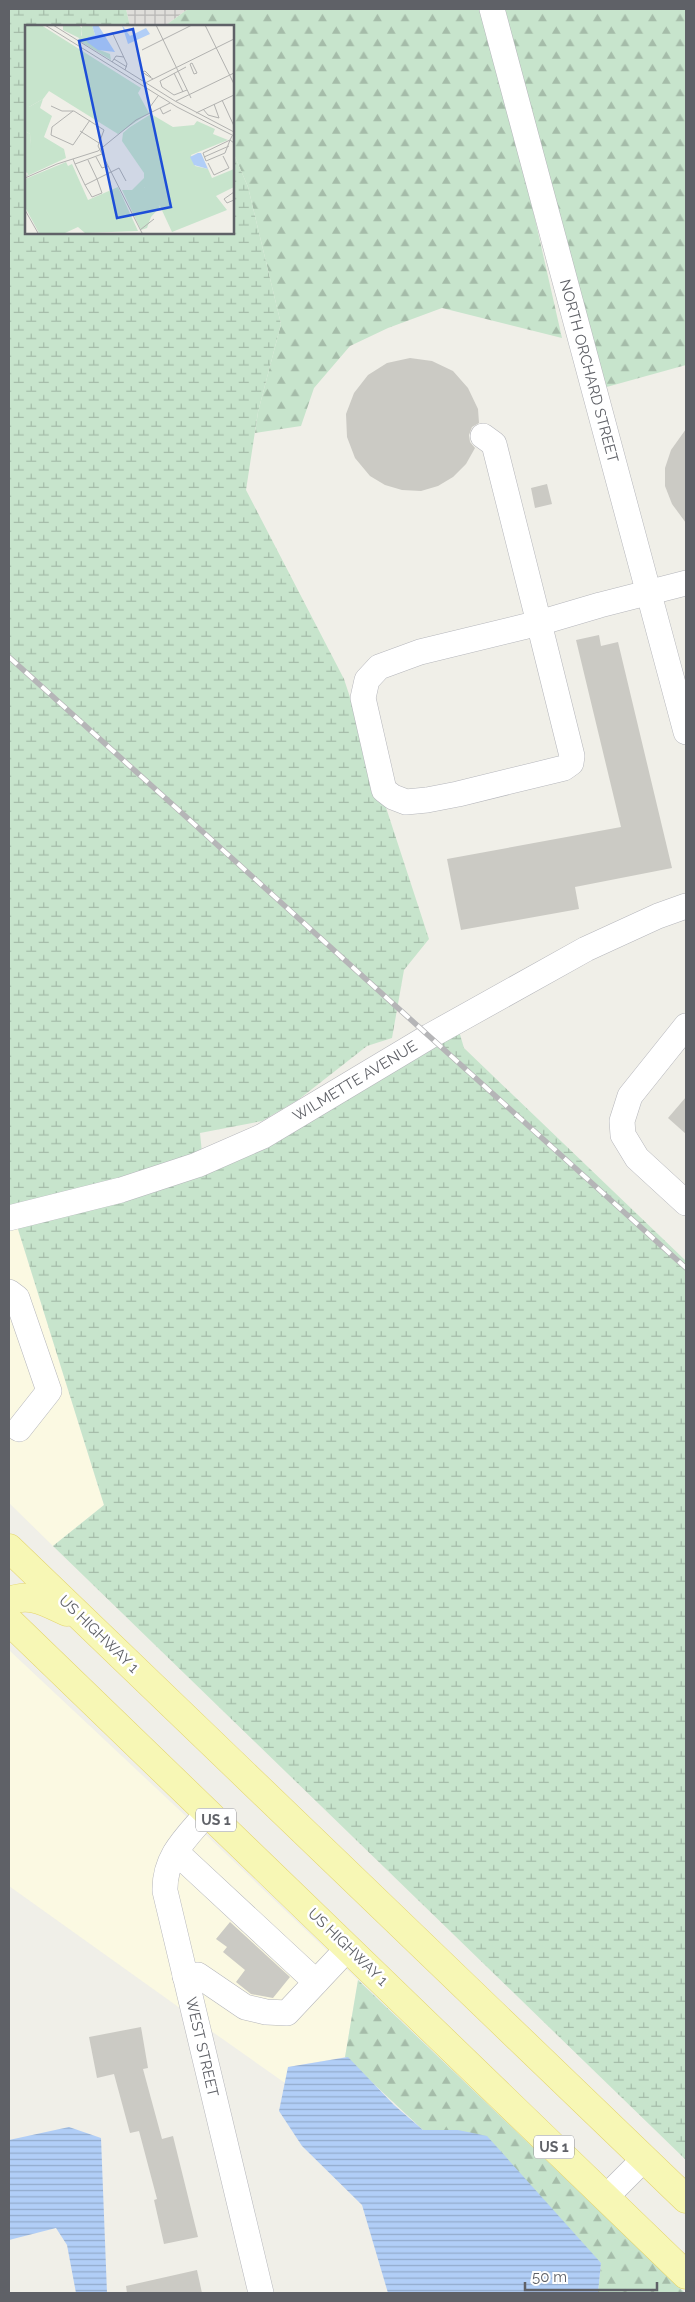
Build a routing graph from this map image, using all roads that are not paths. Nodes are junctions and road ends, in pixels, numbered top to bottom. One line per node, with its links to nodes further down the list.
1 (492, 9): 4 (street, NORTH ORCHARD STREET)
2 (483, 436): 5 (street)
3 (686, 583): 4 (street)
4 (649, 592): 5 (street); 6 (street, NORTH ORCHARD STREET)
5 (539, 623): 5 (street)
6 (679, 678): 7 (street, NORTH ORCHARD STREET)
7 (686, 732)
8 (686, 906): 11 (street, WILMETTE AVENUE)
9 (686, 1026): 10 (street)
10 (686, 1204)
11 (9, 1218)
12 (9, 1292): 13 (street)
13 (19, 1429)
14 (9, 1548): 16 (main road, US HIGHWAY 1)
15 (9, 1601): 16 (main road)
16 (84, 1620): 23 (main road, US HIGHWAY 1)
17 (9, 1621): 18 (main road, US HIGHWAY 1 / US 1)
18 (208, 1812): 19 (street, WEST STREET); 20 (main road, US HIGHWAY 1 / US 1)
19 (176, 1852): 21 (street, WEST STREET); 22 (street)
20 (348, 1948): 22 (street); 24 (main road, US HIGHWAY 1 / US 1)
21 (185, 1976): 22 (street); 27 (street, WEST STREET)
22 (316, 1982)
23 (644, 2158): 24 (street); 25 (main road, US HIGHWAY 1)
24 (606, 2197): 26 (main road, US HIGHWAY 1 / US 1)
25 (686, 2199)
26 (686, 2275)
27 (261, 2293)

